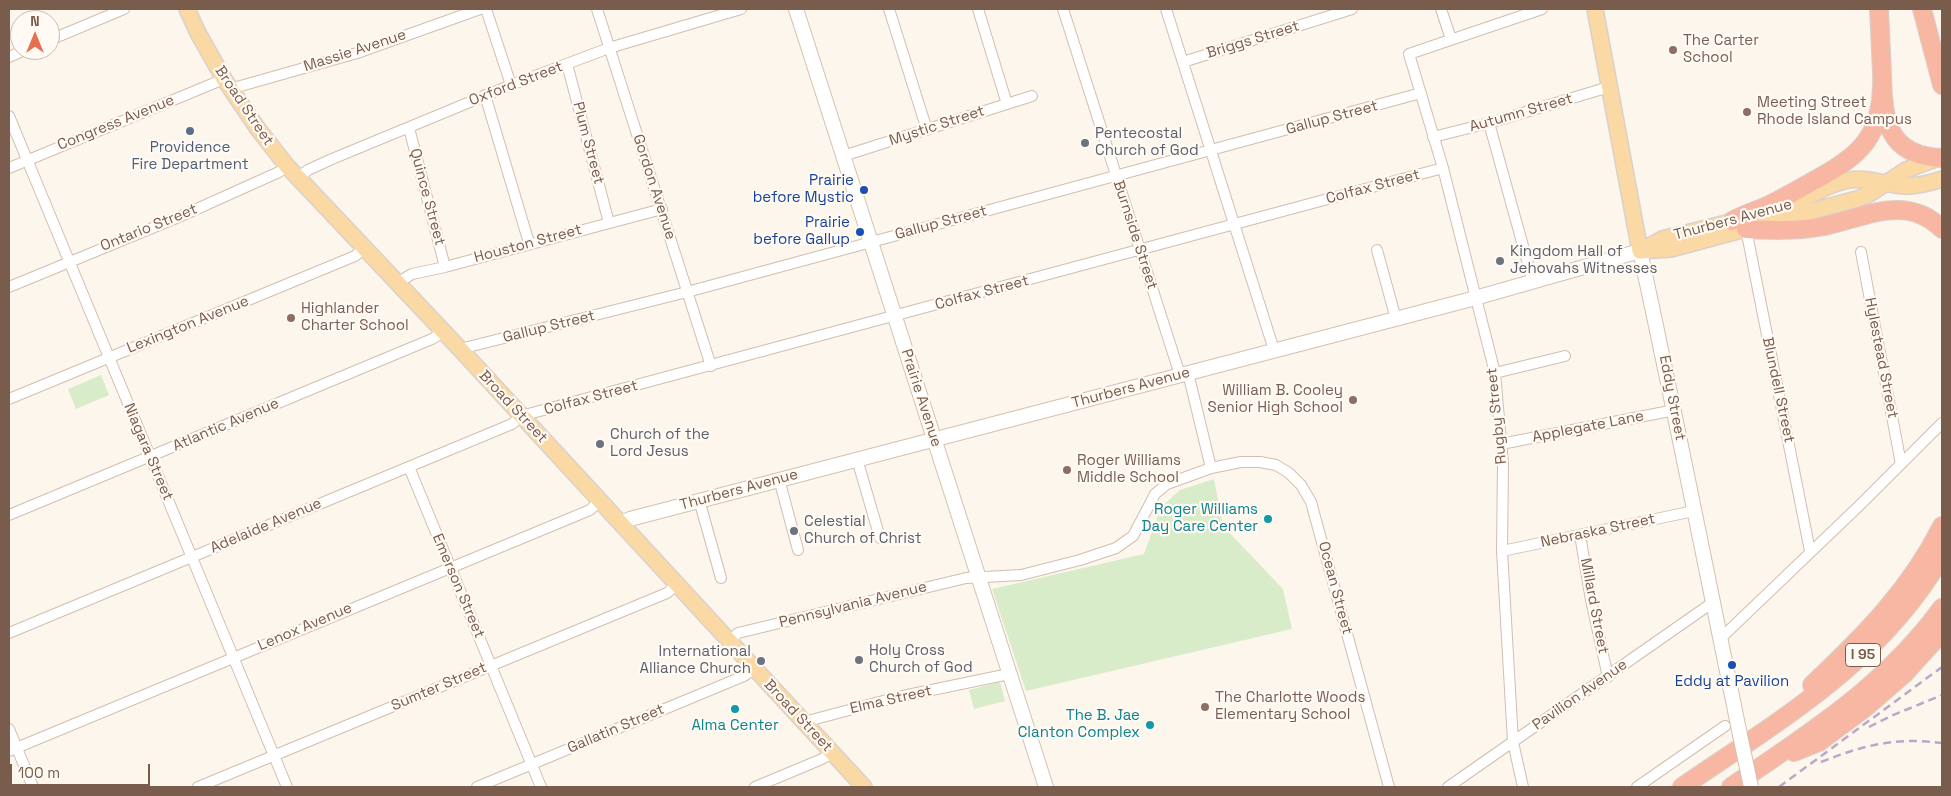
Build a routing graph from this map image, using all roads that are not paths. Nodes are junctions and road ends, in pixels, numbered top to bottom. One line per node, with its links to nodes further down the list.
1 (124, 9): 19 (street)
2 (187, 9): 25 (main road, Broad Street)
3 (480, 9): 25 (street, Massie Avenue)
4 (486, 9): 26 (street)
5 (597, 9): 21 (street, Gordon Avenue)
6 (742, 9): 18 (street, Oxford Street)
7 (796, 9): 39 (main road, Prairie Avenue)
8 (889, 9): 36 (street)
9 (978, 9): 32 (street)
10 (1063, 9): 45 (street, Burnside Street)
11 (1166, 9): 22 (street)
12 (1352, 9): 22 (street, Briggs Street)
13 (1441, 9): 20 (street)
14 (1542, 9): 20 (street)
15 (1595, 9): 28 (main road, Eddy Street)
16 (1879, 9): 24 (highway)
17 (1922, 9): 27 (highway)
18 (706, 14): 21 (street, Oxford Street)
19 (60, 36)
20 (1451, 40): 29 (street, Rugby Street)
21 (609, 48): 23 (street, Oxford Street); 49 (street, Gordon Avenue)
22 (1183, 62): 38 (street)
23 (567, 64): 26 (street, Oxford Street); 50 (street, Plum Street)
24 (1882, 82): 40 (highway); 52 (highway)
25 (227, 84): 41 (street, Congress Avenue); 42 (main road, Broad Street)
26 (511, 85): 30 (street, Oxford Street)
27 (1942, 85)
28 (1609, 87): 34 (street, Autumn Street); 59 (main road, Eddy Street)
29 (1421, 93): 37 (street, Rugby Street); 38 (street, Gallup Street)
30 (486, 95): 35 (street, Oxford Street); 55 (street)
31 (1032, 96): 32 (street, Mystic Street)
32 (1006, 104): 36 (street, Mystic Street)
33 (9, 116): 41 (street, Niagara Street)
34 (1489, 123): 37 (street, Autumn Street); 63 (street)
35 (409, 128): 46 (street, Oxford Street); 62 (street, Quince Street)
36 (927, 130): 39 (street, Mystic Street)
37 (1433, 137): 44 (street, Rugby Street)
38 (1211, 150): 45 (street, Gallup Street); 51 (street)
39 (843, 156): 54 (main road, Prairie Avenue)
40 (1942, 157): 48 (main road, Thurbers Avenue)
41 (27, 160): 43 (street, Congress Avenue); 61 (street, Niagara Street)
42 (287, 166): 46 (main road, Broad Street); 61 (street, Ontario Street)
43 (9, 168)
44 (1443, 168): 51 (street, Colfax Street); 67 (street, Rugby Street)
45 (1116, 176): 54 (street, Gallup Street); 57 (street, Burnside Street)
46 (298, 178): 56 (main road, Broad Street)
47 (1942, 179): 48 (main road, Thurbers Avenue)
48 (1885, 182): 52 (main road, Thurbers Avenue); 52 (main road, Thurbers Avenue)
49 (662, 209): 50 (street, Houston Street); 66 (street, Gordon Avenue)
50 (609, 223): 55 (street, Houston Street)
51 (1236, 224): 57 (street, Colfax Street); 72 (street)
52 (1739, 225): 53 (highway); 59 (main road, Thurbers Avenue); 100 (street, Blundell Street)
53 (1942, 229)
54 (871, 242): 66 (street, Gallup Street); 68 (main road, Prairie Avenue)
55 (530, 243): 62 (street, Houston Street)
56 (364, 248): 64 (main road, Broad Street); 74 (street, Lexington Avenue)
57 (1140, 250): 68 (street, Colfax Street); 77 (street, Burnside Street)
58 (1377, 250): 69 (street)
59 (1640, 250): 63 (main road, Thurbers Avenue); 79 (main road, Eddy Street)
60 (1861, 252): 86 (street, Hylestead Street)
61 (69, 261): 65 (street, Ontario Street); 74 (street, Niagara Street)
62 (445, 267): 64 (street, Houston Street)
63 (1533, 282): 67 (main road, Thurbers Avenue)
64 (397, 283): 70 (main road, Broad Street)
65 (9, 287)
66 (687, 292): 71 (street, Gallup Street); 75 (street, Gordon Avenue)
67 (1476, 298): 69 (main road, Thurbers Avenue); 76 (street, Rugby Street)
68 (895, 316): 75 (street, Colfax Street); 82 (main road, Prairie Avenue)
69 (1396, 319): 72 (main road, Thurbers Avenue)
70 (443, 332): 71 (main road, Broad Street); 84 (street, Atlantic Avenue)
71 (460, 350): 80 (main road, Broad Street)
72 (1274, 350): 77 (main road, Thurbers Avenue)
73 (1565, 356): 76 (street)
74 (109, 358): 78 (street, Lexington Avenue); 84 (street, Niagara Street)
75 (711, 366): 80 (street, Colfax Street)
76 (1495, 373): 83 (street, Rugby Street)
77 (1184, 374): 82 (main road, Thurbers Avenue); 88 (street, Burnside Street)
78 (9, 399)
79 (1675, 410): 83 (street, Applegate Lane); 92 (main road, Eddy Street)
80 (520, 416): 87 (street, Adelaide Avenue); 91 (main road, Broad Street)
81 (1942, 423): 86 (street)
82 (934, 439): 85 (main road, Thurbers Avenue); 105 (main road, Prairie Avenue)
83 (1501, 444): 99 (street, Rugby Street)
84 (150, 456): 93 (street, Atlantic Avenue); 102 (street, Niagara Street)
85 (857, 459): 89 (main road, Thurbers Avenue); 97 (street)
86 (1901, 464): 100 (street)
87 (409, 467): 102 (street, Adelaide Avenue); 103 (street, Emerson Street)
88 (1211, 468): 105 (street, Ocean Street); 136 (street, Ocean Street)
89 (779, 480): 90 (main road, Thurbers Avenue); 98 (street)
90 (699, 500): 94 (main road, Thurbers Avenue); 104 (street)
91 (599, 501): 94 (main road, Broad Street); 103 (street, Lenox Avenue)
92 (1694, 511): 96 (street, Nebraska Street); 107 (main road, Eddy Street)
93 (9, 515)
94 (621, 523): 106 (main road, Broad Street)
95 (1942, 526): 121 (highway)
96 (1580, 535): 99 (street, Nebraska Street); 117 (street, Millard Street)
97 (880, 538)
98 (798, 550)
99 (1502, 552): 122 (street, Rugby Street)
100 (1810, 552): 111 (street)
101 (1942, 556): 121 (highway, I 95)
102 (192, 557): 110 (street, Adelaide Avenue); 113 (street, Niagara Street)
103 (450, 567): 113 (street, Lenox Avenue); 114 (street, Emerson Street)
104 (721, 578)
105 (980, 578): 112 (street, Pennsylvania Avenue); 116 (main road, Prairie Avenue)
106 (677, 584): 112 (main road, Broad Street); 114 (street, Sumter Street)
107 (1712, 603): 111 (main road, Eddy Street); 117 (street, Pavilion Avenue)
108 (1942, 608): 126 (highway, I 95)
109 (1942, 632): 126 (highway)
110 (9, 633)
111 (1720, 639): 142 (main road, Eddy Street, bridge)
112 (730, 641): 115 (main road, Broad Street)
113 (233, 657): 123 (street, Lenox Avenue); 125 (street, Niagara Street)
114 (491, 666): 125 (street, Sumter Street); 127 (street, Emerson Street)
115 (754, 669): 118 (main road, Broad Street); 127 (street, Gallatin Street)
116 (1009, 674): 118 (street, Elma Street); 135 (main road, Prairie Avenue)
117 (1608, 677): 122 (street, Pavilion Avenue)
118 (804, 722): 124 (main road, Broad Street)
119 (1725, 726): 139 (street)
120 (9, 729): 123 (street)
121 (1762, 732): 140 (highway, I 95)
122 (1513, 742): 137 (street, Pavilion Avenue); 138 (street, Rugby Street)
123 (12, 749): 128 (street)
124 (832, 753): 133 (street); 134 (main road, Broad Street)
125 (274, 756): 129 (street, Sumter Street); 130 (street, Niagara Street)
126 (1765, 763): 141 (highway, I 95)
127 (532, 764): 131 (street, Gallatin Street); 132 (street, Emerson Street)
128 (33, 787)
129 (198, 787)
130 (287, 787)
131 (477, 787)
132 (541, 787)
133 (755, 787)
134 (864, 787)
135 (1046, 787)
136 (1389, 787)
137 (1448, 787)
138 (1523, 787)
139 (1637, 787)
140 (1682, 787)
141 (1731, 787)
142 (1751, 787)

